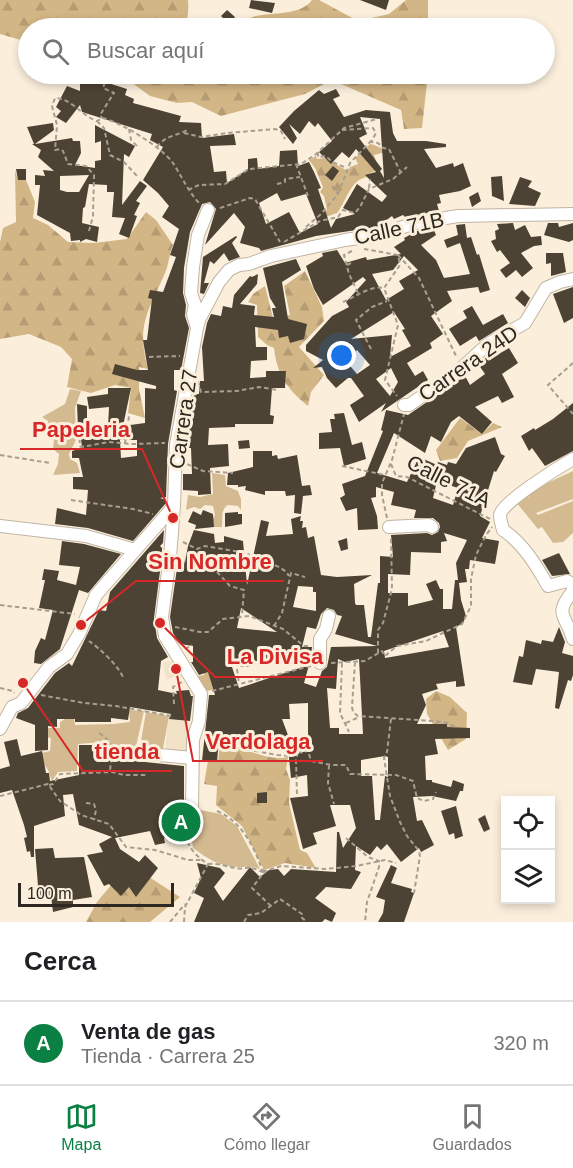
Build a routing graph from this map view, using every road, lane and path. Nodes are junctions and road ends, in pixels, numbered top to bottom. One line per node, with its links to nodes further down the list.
1 (104, 84): 2 (path)
2 (102, 118): 4 (path); 5 (path)
3 (377, 119): 7 (path)
4 (97, 121): 18 (path); 30 (path)
5 (129, 129): 11 (path); 12 (path)
6 (189, 129): 8 (path)
7 (341, 131): 10 (path); 13 (path)
8 (184, 133): 9 (path); 12 (path)
9 (285, 139)
10 (371, 141): 16 (path); 17 (path)
11 (137, 146)
12 (157, 147): 23 (path)
13 (318, 152): 14 (path); 16 (path)
14 (296, 164): 19 (path); 23 (path)
15 (408, 167): 17 (path)
16 (348, 168): 25 (path)
17 (401, 173): 24 (path)
18 (137, 176)
19 (300, 177): 21 (path); 26 (path)
20 (370, 179): 24 (path)
21 (277, 184)
22 (332, 186): 25 (path)
23 (188, 190): 27 (path)
24 (368, 190): 29 (path)
25 (338, 194): 29 (path)
26 (308, 196)
27 (208, 210): 29 (path); 42 (street)
28 (573, 214): 31 (street, Calle 71B)
29 (304, 229)
30 (88, 231)
31 (371, 236): 32 (path); 36 (street, Calle 71B)
32 (357, 248): 33 (path); 35 (path)
33 (398, 255): 38 (path); 46 (path)
34 (353, 262): 35 (path)
35 (347, 265): 39 (path)
36 (229, 270): 42 (street, Carrera 27)
37 (573, 279): 46 (street, Carrera 24D)
38 (384, 288): 39 (path); 40 (path)
39 (360, 294): 41 (path)
40 (387, 301): 43 (path); 50 (path)
41 (343, 302)
42 (197, 328): 44 (street, Carrera 27)
43 (371, 349)
44 (192, 356): 45 (path); 48 (street, Carrera 27)
45 (148, 357)
46 (469, 362): 50 (street, Carrera 24D)
47 (573, 363): 51 (path)
48 (188, 375): 49 (path); 55 (street, Carrera 27)
49 (277, 390)
50 (404, 405): 59 (path, Carrera 24D)
51 (573, 414)
52 (129, 417): 54 (path)
53 (79, 430): 54 (path)
54 (125, 443): 55 (path)
55 (176, 446): 61 (path); 64 (street, Carrera 27)
56 (0, 455): 58 (path)
57 (573, 459): 81 (street)
58 (50, 463)
59 (391, 464): 62 (path, Carrera 24D); 78 (path, Calle 71A)
60 (342, 466): 62 (path)
61 (233, 473)
62 (386, 475): 67 (path)
63 (71, 500): 65 (path)
64 (174, 506): 65 (street); 70 (street, Carrera 27)
65 (164, 517): 69 (street)
66 (0, 526): 69 (street)
67 (389, 527): 68 (street); 82 (path)
68 (432, 527)
69 (135, 550): 76 (street)
70 (170, 553): 71 (path); 74 (path); 79 (street, Carrera 27)
71 (289, 576): 72 (path); 77 (path)
72 (305, 577)
73 (0, 605): 76 (path)
74 (242, 616): 77 (path); 79 (path)
75 (330, 616): 80 (street)
76 (83, 622): 88 (path); 90 (street)
77 (274, 626): 80 (path)
78 (455, 628)
79 (165, 636): 87 (street)
80 (320, 639): 84 (street)
81 (573, 639)
82 (378, 653)
83 (356, 662): 93 (path)
84 (320, 663)
85 (342, 663): 95 (path)
86 (237, 669): 89 (path)
87 (187, 672): 91 (path); 100 (street)
88 (123, 677)
89 (239, 684)
90 (29, 693): 92 (path); 97 (street)
91 (174, 704)
92 (171, 716)
93 (358, 716): 94 (path); 95 (path)
94 (391, 719): 96 (path); 107 (path)
95 (345, 723): 98 (path)
96 (455, 727)
97 (0, 729)
98 (349, 732)
99 (99, 733): 105 (path)
100 (193, 740): 101 (path); 103 (street)
101 (298, 752): 104 (path); 110 (path)
102 (136, 753): 103 (street)
103 (193, 758): 116 (street)
104 (329, 765): 107 (path); 113 (path)
105 (110, 772): 106 (path); 108 (path)
106 (146, 775)
107 (388, 776): 109 (path); 122 (path)
108 (49, 785): 111 (path); 115 (path)
109 (436, 792)
110 (297, 794)
111 (0, 796)
112 (86, 803): 115 (path)
113 (334, 804)
114 (217, 811): 121 (path)
115 (94, 820): 116 (path)
116 (186, 827): 120 (path)
117 (346, 838): 118 (path)
118 (379, 861): 119 (path); 121 (path); 129 (path)
119 (396, 863)
120 (208, 864): 121 (path); 123 (path)
121 (265, 871): 124 (path)
122 (414, 893)
123 (189, 899): 125 (path); 126 (path)
124 (271, 906): 127 (path); 128 (path)
125 (170, 922)
126 (184, 922)
127 (244, 922)
128 (307, 922)
129 (364, 922)

